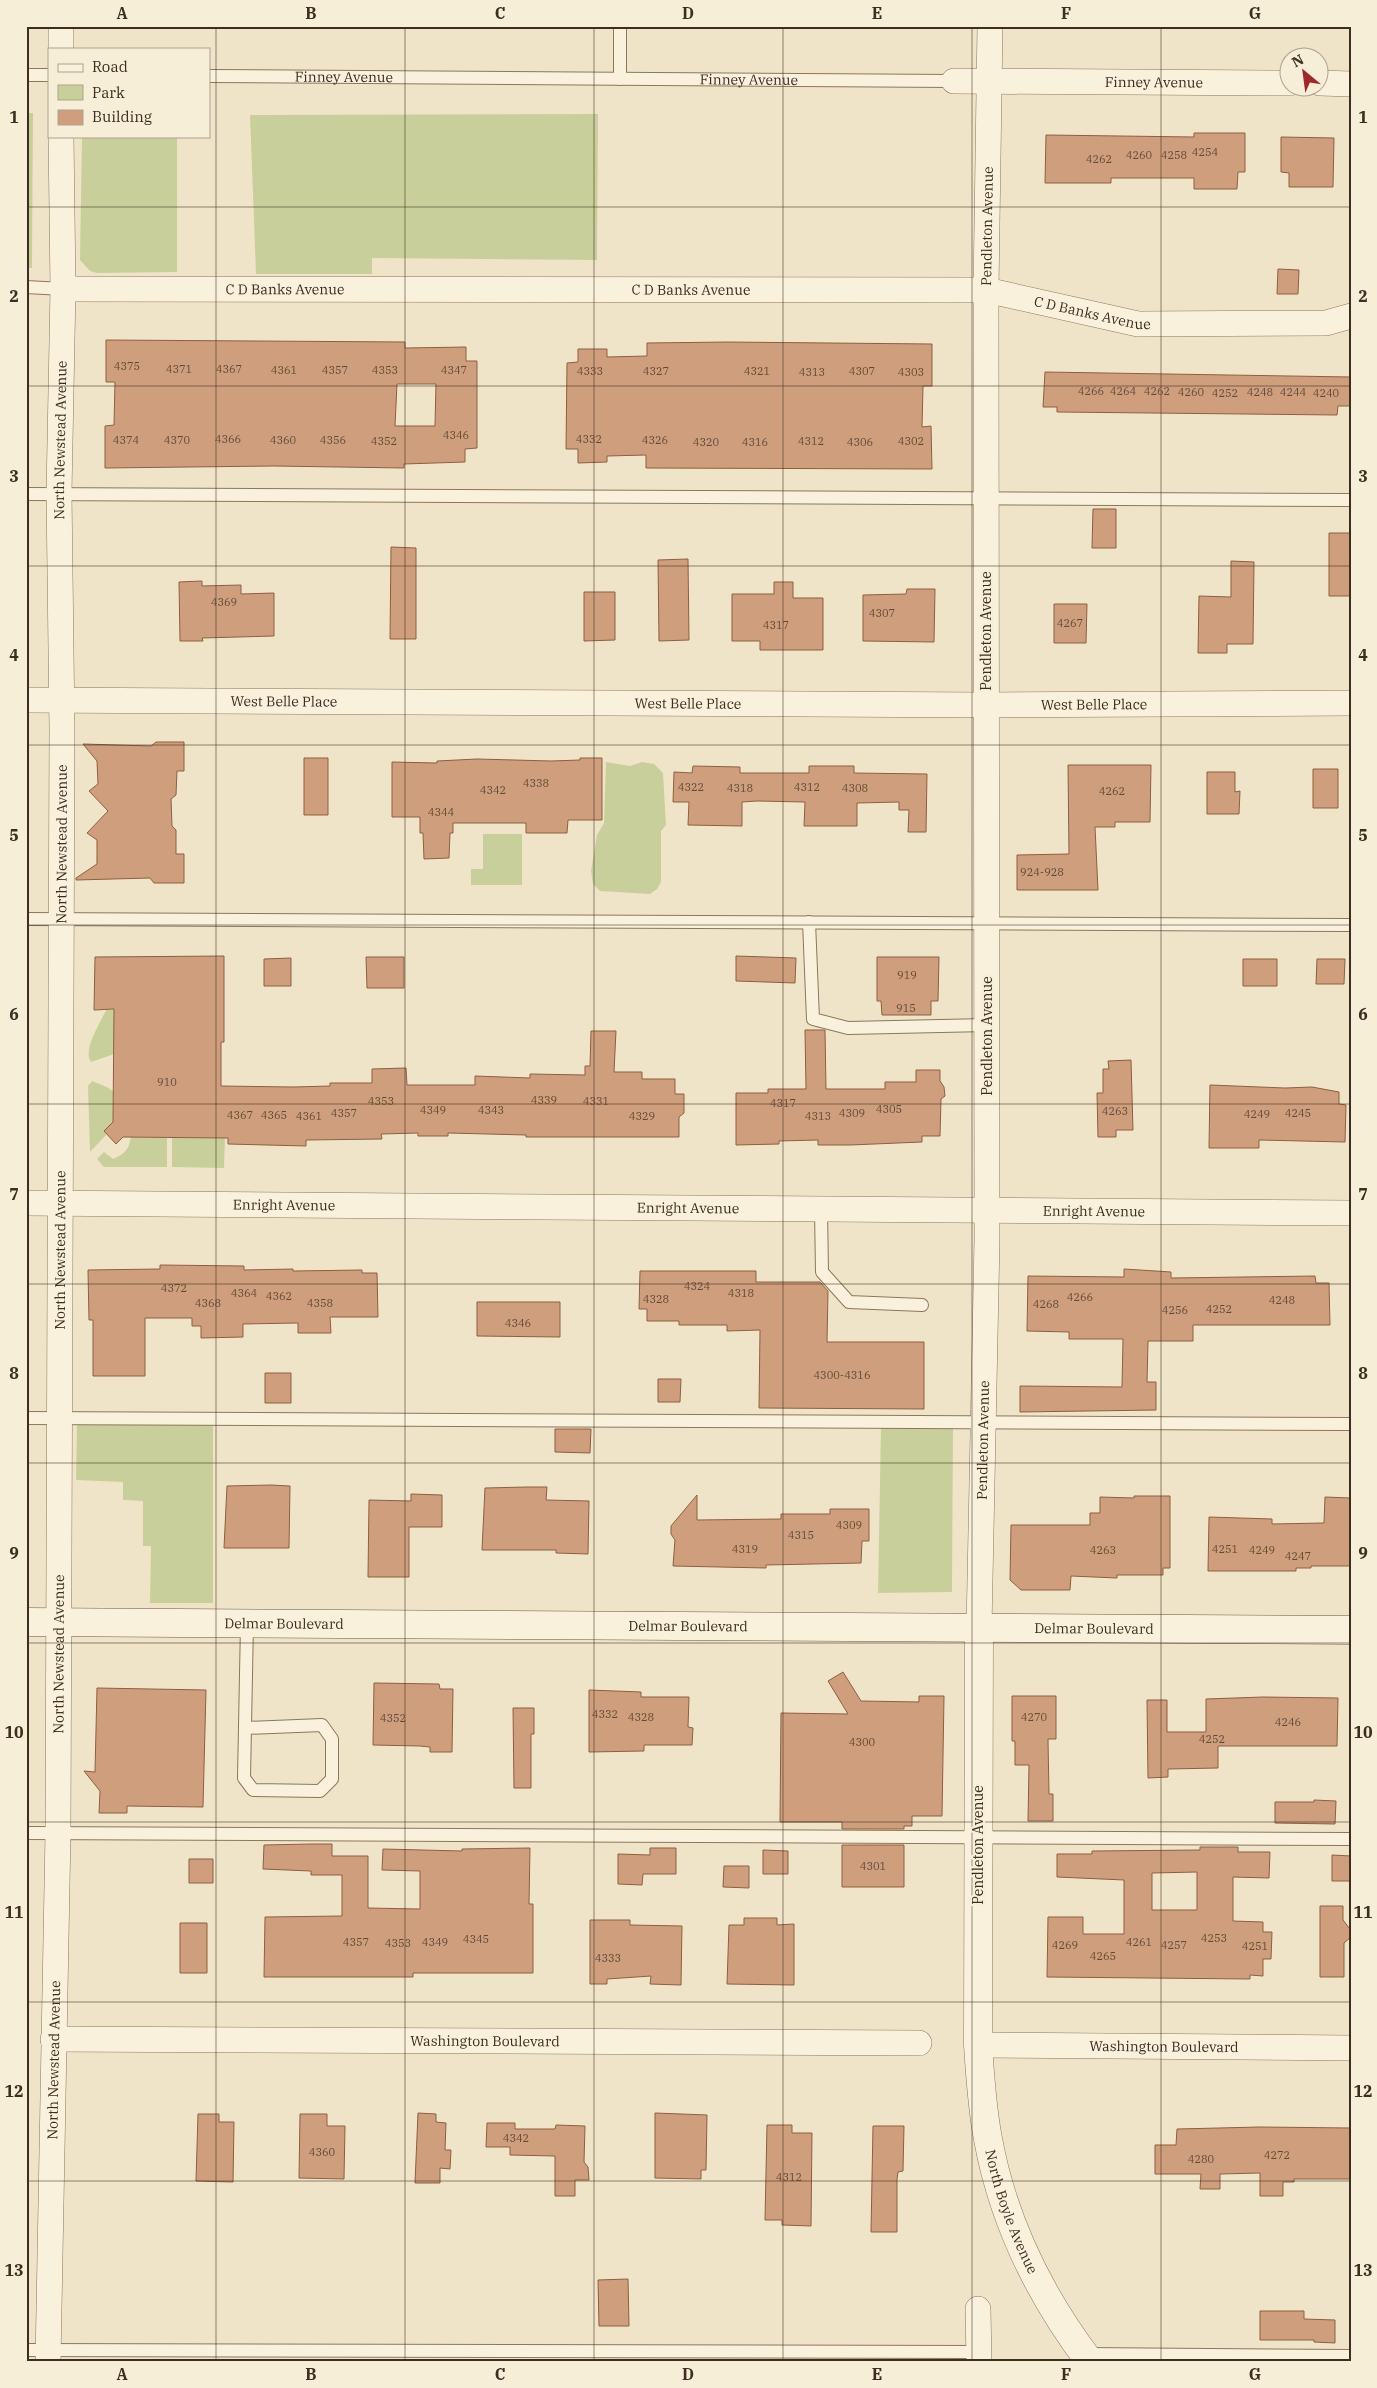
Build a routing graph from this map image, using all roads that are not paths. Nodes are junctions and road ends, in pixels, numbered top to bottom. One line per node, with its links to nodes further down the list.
1 (62, 26): 4 (street)
2 (620, 26): 8 (lane)
3 (990, 26): 10 (street, Pendleton Avenue)
4 (61, 48)
5 (26, 75): 6 (lane)
6 (48, 75)
7 (210, 76): 8 (lane, Finney Avenue)
8 (620, 79): 9 (lane, Finney Avenue)
9 (954, 81): 10 (street, Finney Avenue)
10 (990, 81): 11 (street, Finney Avenue); 17 (street, Pendleton Avenue)
11 (1280, 83)
12 (1330, 83): 13 (street)
13 (1351, 84)
14 (61, 138): 16 (street, North Newstead Avenue)
15 (26, 287): 16 (lane, C D Banks Avenue)
16 (63, 289): 17 (street, C D Banks Avenue); 20 (street, North Newstead Avenue)
17 (986, 290): 18 (street, C D Banks Avenue); 21 (street, Pendleton Avenue)
18 (1351, 316)
19 (26, 494): 20 (lane)
20 (59, 494): 21 (lane); 24 (street, North Newstead Avenue)
21 (986, 498): 22 (lane); 26 (street, Pendleton Avenue)
22 (1351, 500)
23 (26, 700): 24 (street, West Belle Place)
24 (62, 700): 26 (street, West Belle Place); 28 (street, North Newstead Avenue)
25 (1351, 703): 26 (street, West Belle Place)
26 (986, 705): 30 (street, Pendleton Avenue)
27 (26, 919): 28 (lane)
28 (62, 919): 29 (lane); 34 (street, North Newstead Avenue)
29 (809, 922): 30 (lane); 32 (lane)
30 (987, 923): 31 (lane); 32 (street, Pendleton Avenue)
31 (1351, 925)
32 (987, 1025): 36 (street, Pendleton Avenue)
33 (26, 1203): 34 (street, Enright Avenue)
34 (60, 1203): 35 (street, Enright Avenue); 40 (street, North Newstead Avenue)
35 (821, 1208): 36 (street, Enright Avenue); 38 (lane)
36 (987, 1210): 37 (street, Enright Avenue); 41 (street, Pendleton Avenue)
37 (1351, 1213)
38 (922, 1305)
39 (26, 1418): 40 (lane)
40 (60, 1418): 41 (lane); 44 (street, North Newstead Avenue)
41 (982, 1420): 42 (lane); 46 (street, Pendleton Avenue)
42 (1351, 1424)
43 (26, 1622): 44 (main road, Delmar Boulevard)
44 (59, 1622): 45 (main road, Delmar Boulevard); 50 (street, North Newstead Avenue)
45 (246, 1623): 46 (main road, Delmar Boulevard); 48 (lane)
46 (979, 1628): 47 (main road, Delmar Boulevard); 51 (main road, Pendleton Avenue)
47 (1351, 1630)
48 (245, 1728): 48 (lane)
49 (26, 1833): 50 (lane)
50 (58, 1833): 51 (lane); 53 (street, North Newstead Avenue)
51 (977, 1837): 52 (lane); 55 (main road, Pendleton Avenue)
52 (1351, 1839)
53 (53, 2039): 54 (street, Washington Boulevard); 58 (street, North Newstead Avenue)
54 (919, 2043)
55 (978, 2045): 56 (street, Washington Boulevard); 62 (main road, North Boyle Avenue)
56 (1351, 2048)
57 (978, 2309): 61 (street)
58 (41, 2354): 59 (lane)
59 (612, 2356): 61 (lane)
60 (1351, 2356): 62 (lane)
61 (979, 2357)
62 (1087, 2358)

